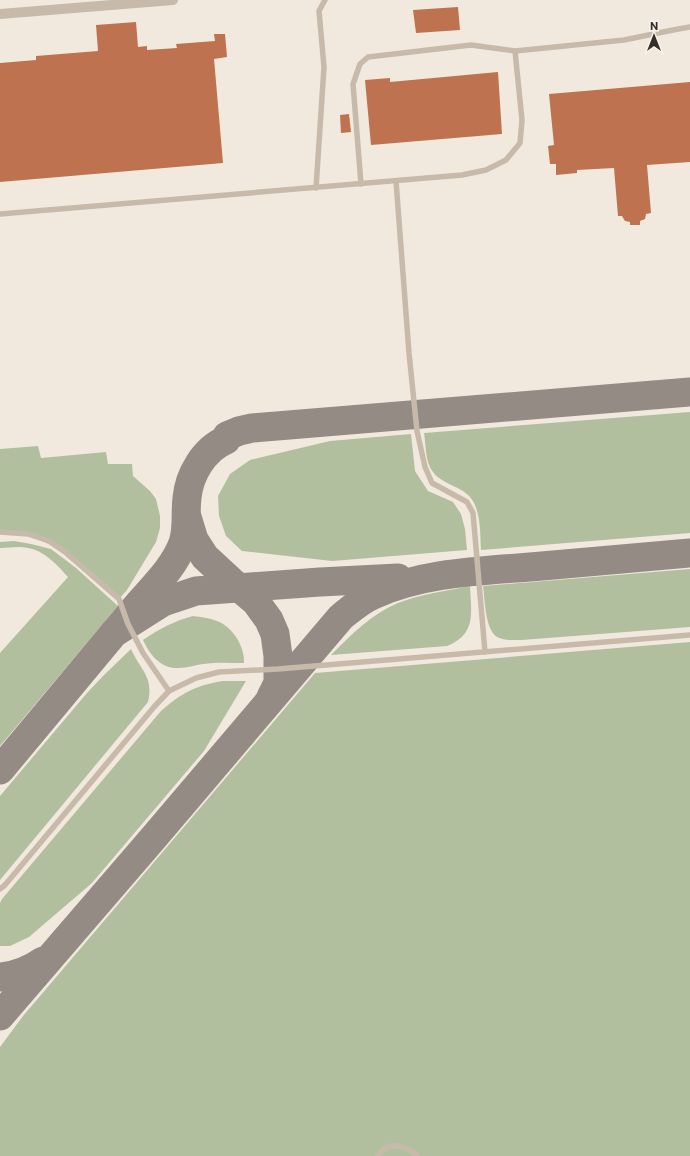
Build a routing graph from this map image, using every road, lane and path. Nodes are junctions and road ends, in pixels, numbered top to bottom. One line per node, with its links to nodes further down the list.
1 (173, 0): 3 (street)
2 (325, 0): 8 (lane)
3 (0, 14)
4 (690, 28): 5 (lane)
5 (516, 51): 6 (lane); 7 (lane)
6 (396, 181): 7 (lane); 12 (lane)
7 (361, 184): 8 (lane)
8 (316, 188): 9 (lane)
9 (0, 214)
10 (0, 532): 13 (lane)
11 (690, 635): 12 (lane)
12 (485, 652): 13 (lane)
13 (169, 691): 14 (lane)
14 (0, 889)
15 (378, 1156): 16 (lane)
16 (417, 1156)

